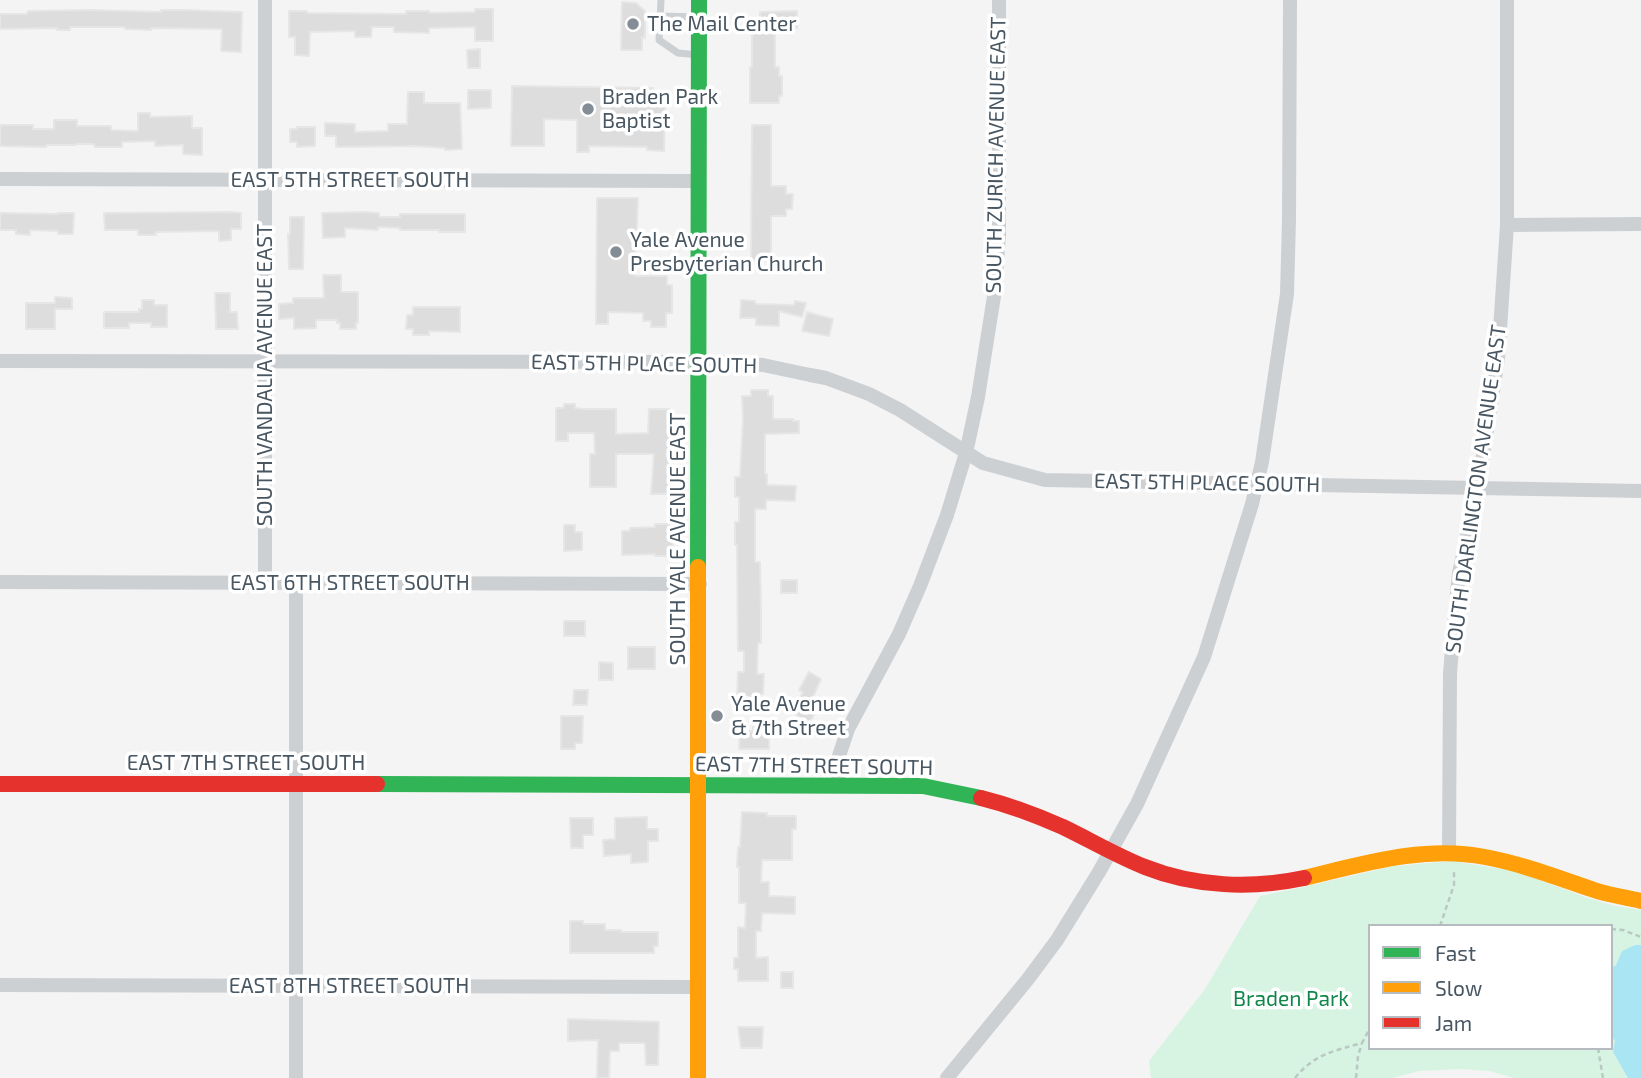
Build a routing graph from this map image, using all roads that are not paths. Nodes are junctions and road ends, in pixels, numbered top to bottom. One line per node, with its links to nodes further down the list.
1 (265, 0): 11 (street, SOUTH VANDALIA AVENUE EAST)
2 (661, 0): 7 (lane)
3 (699, 0): 8 (street, SOUTH YALE AVENUE EAST)
4 (999, 0): 18 (street, SOUTH ZURICH AVENUE EAST)
5 (1290, 0): 19 (street)
6 (1507, 0): 14 (street, SOUTH DARLINGTON AVENUE EAST)
7 (660, 16): 8 (lane); 9 (lane)
8 (699, 18): 9 (street, SOUTH YALE AVENUE EAST)
9 (699, 55): 12 (street, SOUTH YALE AVENUE EAST)
10 (0, 179): 11 (street, EAST 5TH STREET SOUTH)
11 (265, 180): 12 (street, EAST 5TH STREET SOUTH); 16 (street, SOUTH VANDALIA AVENUE EAST)
12 (699, 181): 17 (street, SOUTH YALE AVENUE EAST)
13 (1641, 224): 14 (street)
14 (1507, 225): 20 (street, SOUTH DARLINGTON AVENUE EAST)
15 (0, 361): 16 (street, EAST 5TH PLACE SOUTH)
16 (266, 361): 17 (street, EAST 5TH PLACE SOUTH); 23 (street, SOUTH VANDALIA AVENUE EAST)
17 (700, 362): 18 (street, EAST 5TH PLACE SOUTH); 25 (street, SOUTH YALE AVENUE EAST)
18 (966, 453): 19 (street, EAST 5TH PLACE SOUTH); 29 (street, SOUTH ZURICH AVENUE EAST)
19 (1258, 484): 20 (street, EAST 5TH PLACE SOUTH); 30 (street)
20 (1478, 487): 21 (street, EAST 5TH PLACE SOUTH); 31 (street, SOUTH DARLINGTON AVENUE EAST)
21 (1641, 491)
22 (0, 582): 23 (street, EAST 6TH STREET SOUTH)
23 (265, 582): 24 (street, EAST 6TH STREET SOUTH)
24 (296, 583): 25 (street, EAST 6TH STREET SOUTH); 27 (street)
25 (699, 584): 28 (street, SOUTH YALE AVENUE EAST)
26 (0, 784): 27 (street, EAST 7TH STREET SOUTH)
27 (296, 784): 28 (street, EAST 7TH STREET SOUTH); 34 (street)
28 (698, 784): 29 (street, EAST 7TH STREET SOUTH); 35 (street, SOUTH YALE AVENUE EAST)
29 (838, 786): 30 (street, EAST 7TH STREET SOUTH)
30 (1111, 851): 31 (street, EAST 7TH STREET SOUTH); 38 (street)
31 (1452, 853): 32 (street, EAST 7TH STREET SOUTH)
32 (1641, 901)
33 (0, 985): 34 (street, EAST 8TH STREET SOUTH)
34 (296, 986): 35 (street, EAST 8TH STREET SOUTH); 36 (street)
35 (699, 986): 37 (street, SOUTH YALE AVENUE EAST)
36 (296, 1078)
37 (698, 1078)
38 (947, 1078)

